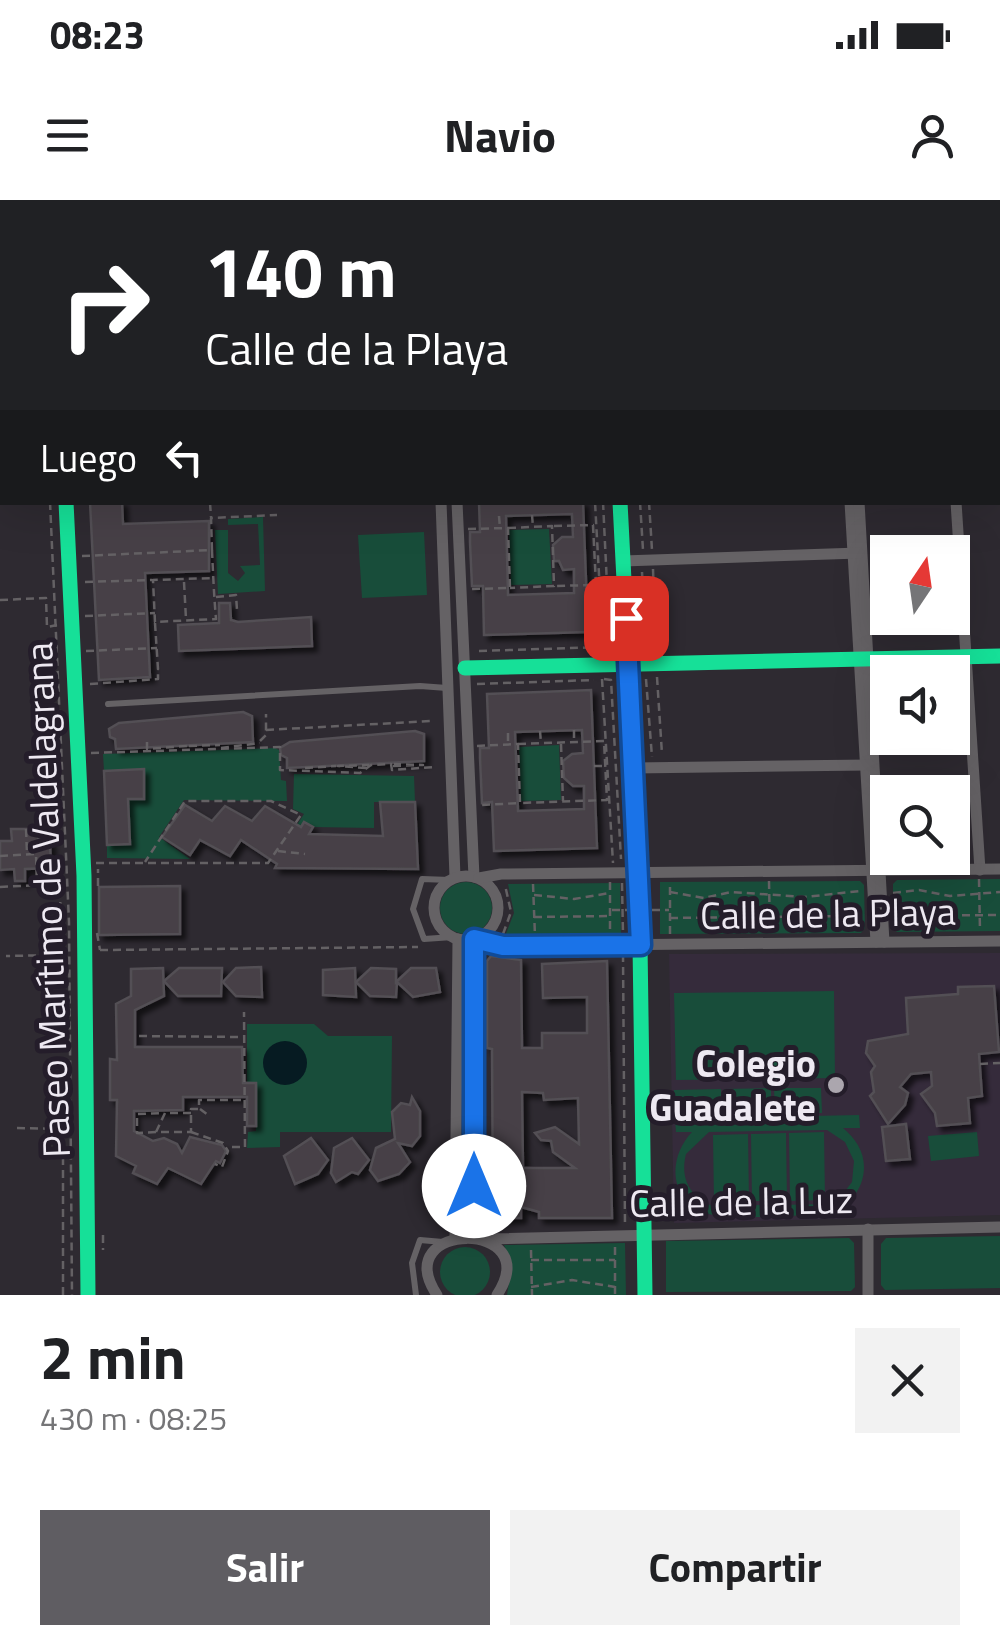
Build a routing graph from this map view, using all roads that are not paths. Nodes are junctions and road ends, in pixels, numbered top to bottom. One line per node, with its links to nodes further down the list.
1 (69, 505): 41 (street, Paseo Marítimo de Valdelagrana)
2 (441, 505): 17 (street)
3 (457, 505): 16 (street)
4 (620, 505): 9 (street)
5 (850, 505): 8 (street)
6 (859, 505): 8 (street)
7 (956, 505): 10 (street)
8 (858, 553): 9 (street); 13 (street)
9 (623, 561): 15 (street)
10 (964, 655)
11 (970, 656): 12 (street)
12 (1000, 656)
13 (864, 659): 14 (street); 15 (street); 20 (street)
14 (870, 659)
15 (628, 664): 16 (street); 21 (street)
16 (464, 668): 29 (street)
17 (448, 688): 18 (lane); 30 (street)
18 (108, 704)
19 (970, 743): 27 (street)
20 (872, 764): 21 (street); 22 (street)
21 (634, 768): 25 (street)
22 (873, 775)
23 (1000, 870): 27 (street, Calle de la Playa)
24 (870, 872): 25 (street, Calle de la Playa)
25 (639, 874): 29 (street, Calle de la Playa); 35 (street)
26 (970, 874): 27 (street, Calle de la Playa)
27 (979, 874)
28 (878, 875): 33 (street)
29 (476, 877): 30 (street); 32 (street)
30 (452, 879): 31 (street); 31 (lane)
31 (455, 938): 32 (street); 40 (street)
32 (476, 938): 35 (street, Calle de la Playa); 39 (street)
33 (880, 942): 34 (street, Calle de la Playa); 35 (street, Calle de la Playa)
34 (1000, 942)
35 (641, 945): 38 (street)
36 (1000, 1227): 37 (street, Calle de la Luz)
37 (868, 1228): 38 (street, Calle de la Luz); 46 (street)
38 (644, 1234): 39 (street, Calle de la Luz); 45 (street)
39 (482, 1238): 40 (street, Calle de la Luz); 44 (street)
40 (450, 1240): 42 (lane); 43 (street)
41 (83, 1291)
42 (416, 1295)
43 (437, 1295)
44 (497, 1295)
45 (645, 1295)
46 (868, 1295)

